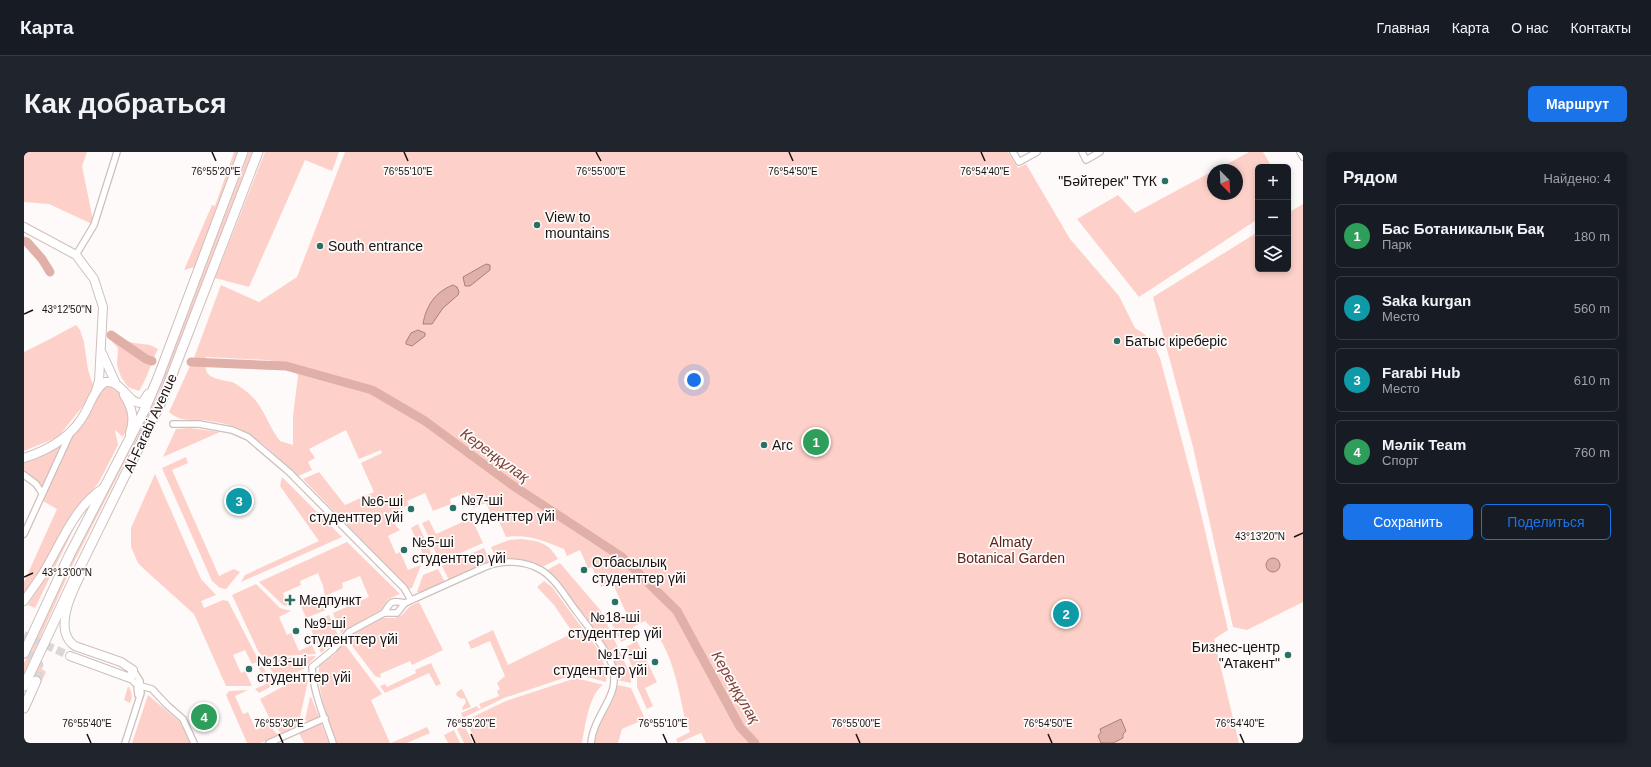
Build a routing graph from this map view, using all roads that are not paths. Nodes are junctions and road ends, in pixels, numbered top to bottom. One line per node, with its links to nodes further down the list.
1 (117, 152): 11 (street)
2 (243, 152): 13 (main road, Al-Farabi Avenue)
3 (258, 152): 23 (main road, Al-Farabi Avenue)
4 (1013, 152): 5 (street)
5 (1037, 152)
6 (1082, 152): 7 (street)
7 (1100, 152)
8 (1300, 152): 9 (street)
9 (1303, 157)
10 (24, 227): 11 (street)
11 (76, 255): 12 (street)
12 (101, 350): 14 (street); 15 (street)
13 (158, 378): 14 (street); 18 (main road, Al-Farabi Avenue)
14 (111, 380): 15 (street); 18 (street)
15 (96, 391): 17 (street)
16 (173, 424): 25 (street)
17 (71, 432): 19 (street); 22 (street)
18 (124, 449): 21 (main road, Al-Farabi Avenue)
19 (24, 458)
20 (24, 475): 22 (street)
21 (104, 487): 26 (street); 29 (main road, Al-Farabi Avenue)
22 (42, 493): 24 (street)
23 (105, 515): 31 (street); 33 (main road, Al-Farabi Avenue)
24 (24, 534)
25 (412, 600): 27 (street); 42 (street)
26 (24, 601)
27 (405, 603): 28 (street); 28 (street)
28 (384, 613): 37 (street)
29 (24, 653)
30 (70, 656): 31 (street)
31 (132, 674): 34 (street); 35 (street)
32 (36, 681): 36 (main road)
33 (24, 686)
34 (141, 686): 35 (street); 39 (street)
35 (137, 702): 38 (street)
36 (24, 708)
37 (325, 718): 40 (street); 41 (street)
38 (125, 743)
39 (194, 743)
40 (268, 743)
41 (333, 743)
42 (591, 743)

